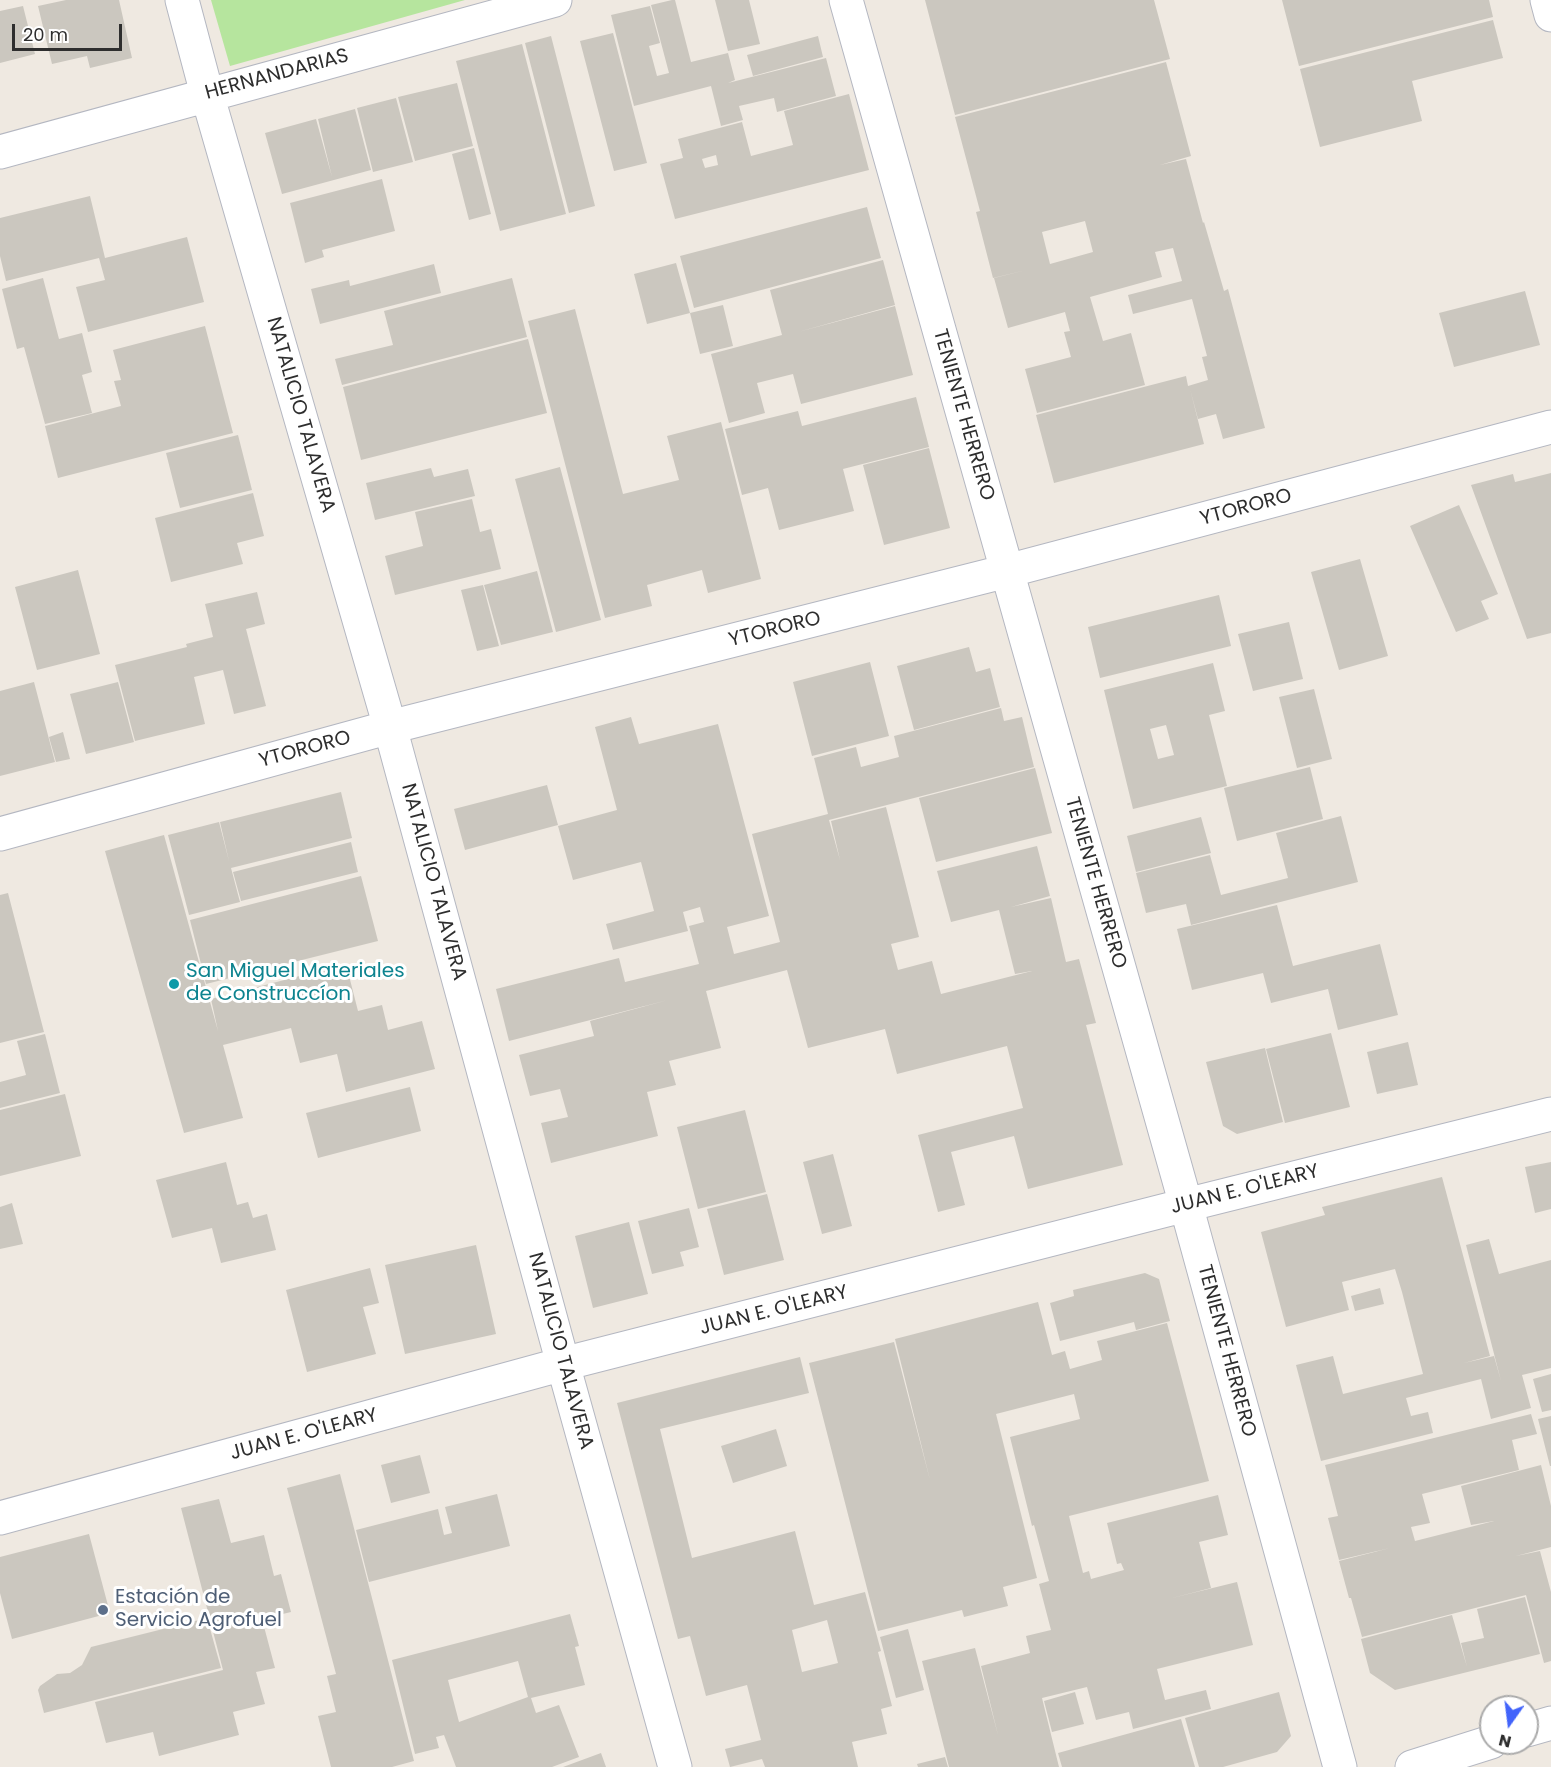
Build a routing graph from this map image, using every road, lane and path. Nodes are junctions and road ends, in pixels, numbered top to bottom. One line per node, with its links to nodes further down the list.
1 (182, 0): 6 (street, NATALICIO TALAVERA)
2 (555, 0): 6 (street, HERNANDARIAS)
3 (846, 0): 9 (street, TENIENTE HERRERO)
4 (1547, 0): 5 (street)
5 (1551, 15)
6 (207, 94): 7 (street, HERNANDARIAS); 10 (street, NATALICIO TALAVERA)
7 (0, 152)
8 (1551, 427): 9 (street, YTORORO)
9 (1007, 572): 10 (street, YTORORO); 13 (street, TENIENTE HERRERO)
10 (390, 727): 11 (street, YTORORO); 14 (street, NATALICIO TALAVERA)
11 (0, 834)
12 (1551, 1114): 13 (street, JUAN E. O'LEARY)
13 (1186, 1205): 14 (street, JUAN E. O'LEARY); 18 (street, TENIENTE HERRERO)
14 (563, 1364): 15 (street, JUAN E. O'LEARY); 17 (street, NATALICIO TALAVERA)
15 (0, 1518)
16 (1479, 1746): 19 (street)
17 (675, 1767)
18 (1340, 1767)
19 (1412, 1767)

